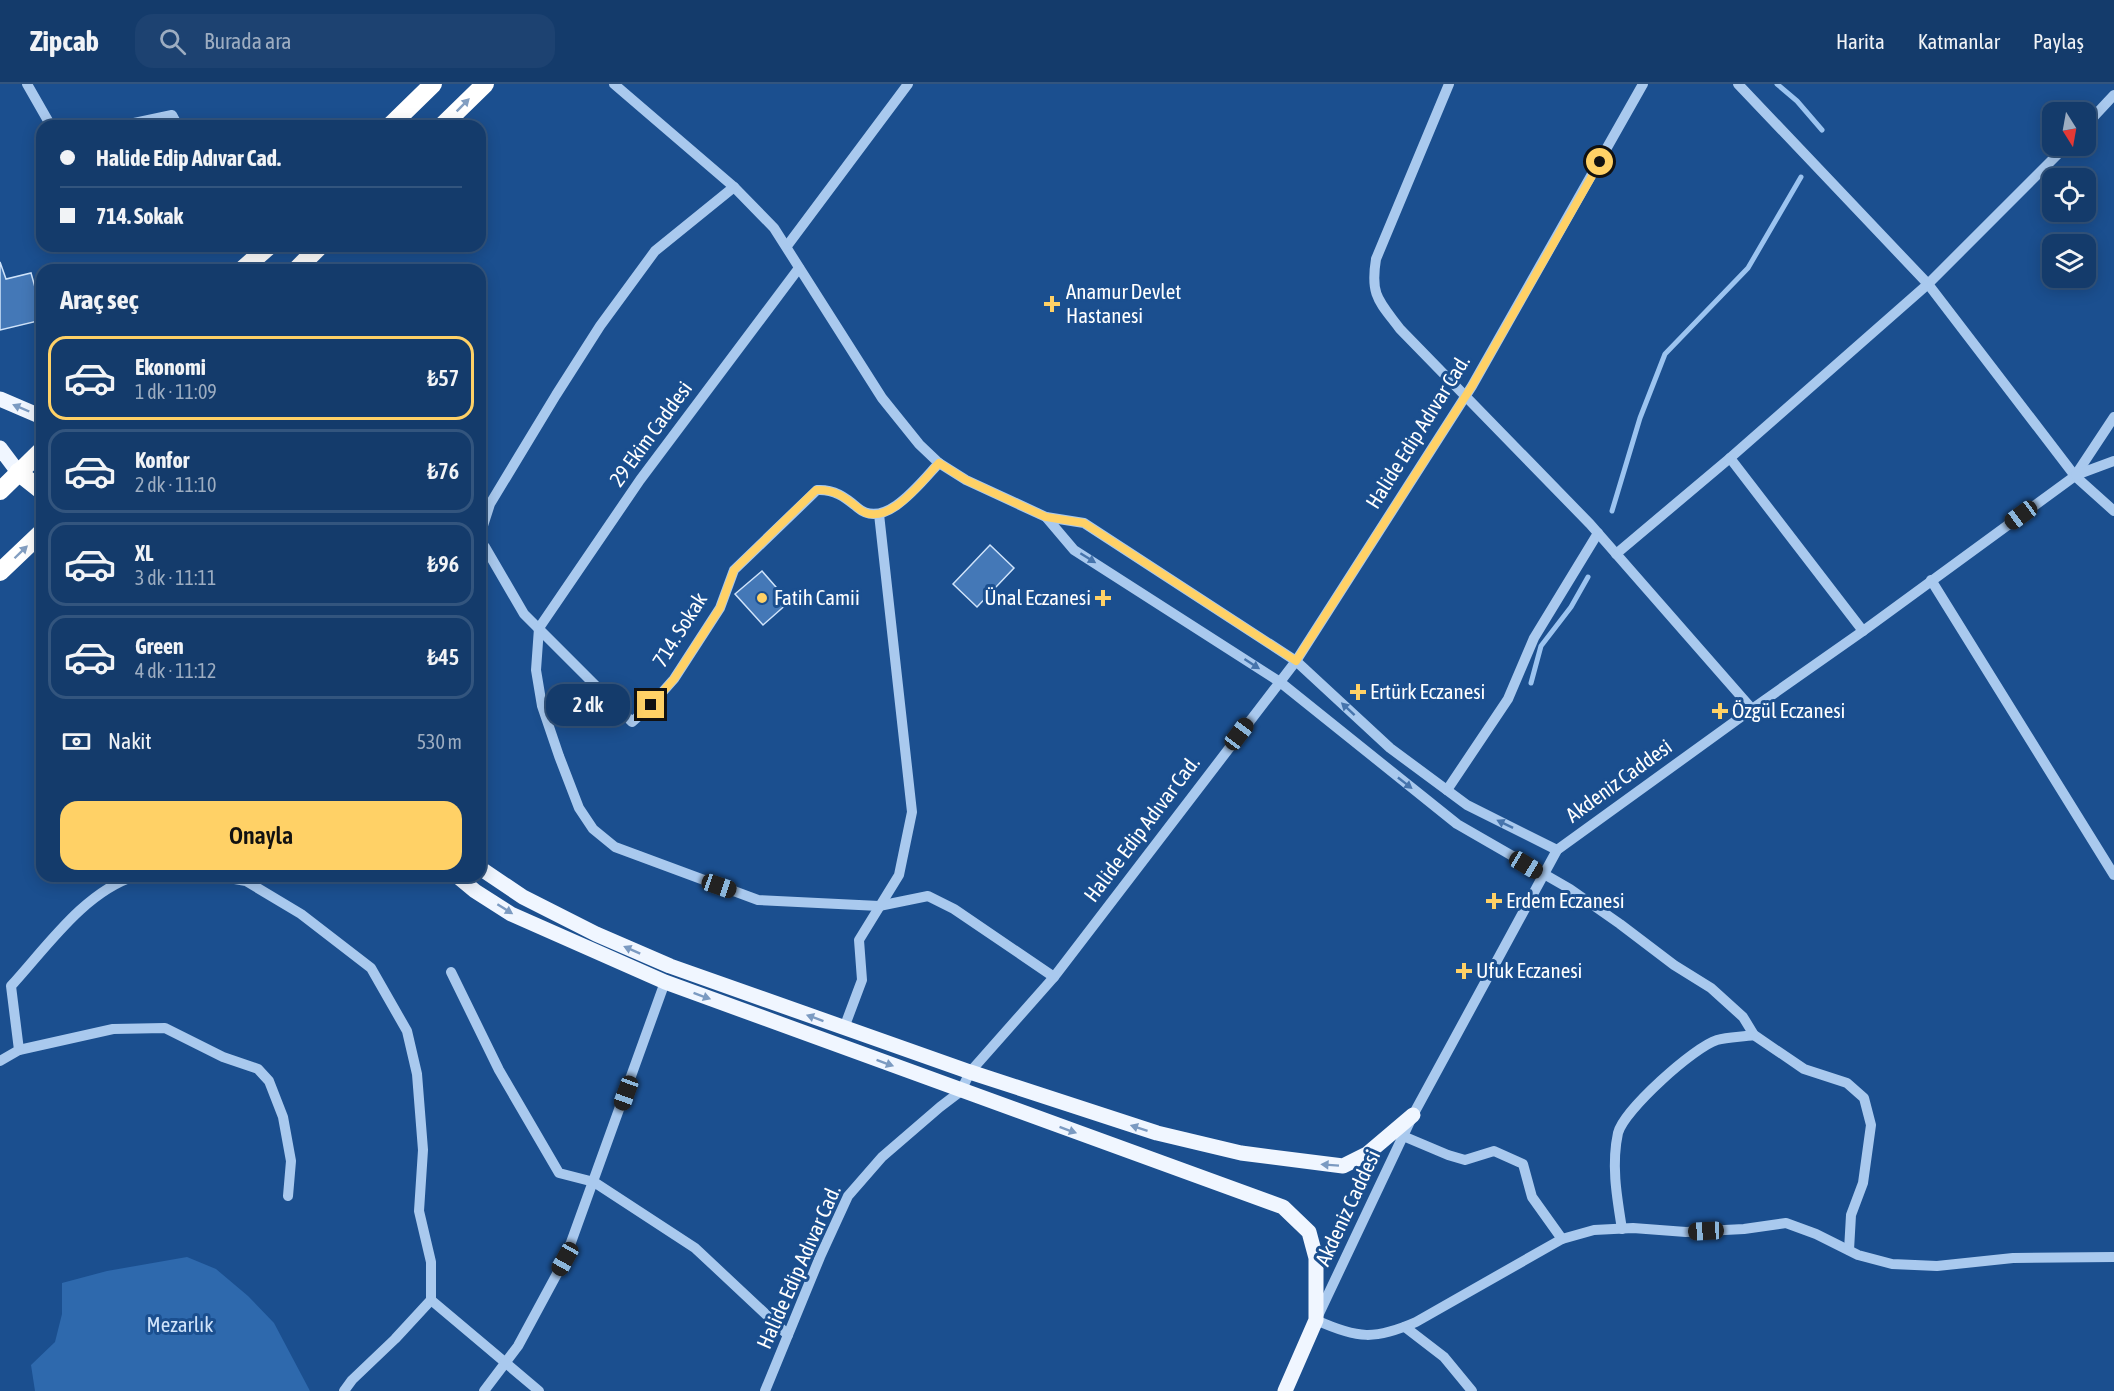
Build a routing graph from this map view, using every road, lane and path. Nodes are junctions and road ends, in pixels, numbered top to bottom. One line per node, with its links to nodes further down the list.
1 (27, 84): 11 (street)
2 (433, 84): 14 (highway)
3 (485, 84): 15 (highway, one-way to 3)
4 (614, 84): 17 (street)
5 (908, 84): 18 (street)
6 (1449, 84): 25 (street)
7 (1643, 84): 25 (street, Halide Edip Adıvar Cad.)
8 (1738, 84): 24 (street)
9 (2114, 95): 10 (street)
10 (2096, 114)
11 (48, 120)
12 (148, 120): 13 (street)
13 (175, 120)
14 (396, 120)
15 (448, 120)
16 (2056, 156): 24 (street)
17 (734, 187): 18 (street); 40 (street)
18 (787, 246): 23 (street)
19 (257, 252): 21 (highway)
20 (314, 252): 22 (highway)
21 (247, 264)
22 (302, 264)
23 (799, 268): 33 (street); 48 (street, 29 Ekim Caddesi)
24 (1928, 284): 31 (street); 35 (street)
25 (1466, 396): 42 (street); 50 (street, Halide Edip Adıvar Cad.)
26 (0, 399): 27 (main road, one-way to 26)
27 (36, 414)
28 (2114, 417): 35 (street, Akdeniz Caddesi)
29 (0, 448): 34 (main road)
30 (36, 456): 34 (highway)
31 (1730, 458): 45 (street); 49 (street)
32 (2114, 461): 35 (street)
33 (939, 463): 39 (street); 41 (street)
34 (18, 472): 36 (highway); 37 (highway)
35 (2075, 476): 38 (street); 47 (street, Akdeniz Caddesi)
36 (36, 486)
37 (0, 491)
38 (2114, 511)
39 (879, 514): 48 (street, 714. Sokak); 61 (street)
40 (486, 516)
41 (1046, 517): 50 (street); 51 (street, one-way to 51)
42 (1598, 533): 45 (street); 53 (street)
43 (36, 538): 46 (highway, one-way to 43)
44 (486, 549): 48 (street)
45 (1616, 554): 52 (street)
46 (0, 572)
47 (1931, 580): 49 (street, Akdeniz Caddesi); 56 (street)
48 (538, 628): 61 (street)
49 (1863, 631): 52 (street, Akdeniz Caddesi)
50 (1296, 661): 51 (street, Halide Edip Adıvar Cad.); 53 (street, one-way to 50)
51 (1280, 682): 57 (street, one-way to 57); 63 (street, Halide Edip Adıvar Cad.)
52 (1752, 709): 54 (street, Akdeniz Caddesi)
53 (1447, 790): 54 (street, one-way to 53)
54 (1557, 850): 57 (street, Akdeniz Caddesi)
55 (486, 872): 65 (main road, one-way to 55)
56 (2114, 874)
57 (1543, 875): 66 (street); 71 (street, Akdeniz Caddesi)
58 (118, 882): 67 (street)
59 (248, 882): 79 (street)
60 (464, 882): 64 (main road, one-way to 64)
61 (879, 906): 63 (street); 65 (street)
62 (451, 972): 73 (street)
63 (1054, 976): 69 (street, Halide Edip Adıvar Cad.)
64 (666, 982): 70 (main road, one-way to 70); 73 (street)
65 (844, 1028): 69 (main road)
66 (1754, 1035): 75 (street); 77 (street)
67 (19, 1050): 68 (street); 74 (street)
68 (0, 1061)
69 (970, 1072): 70 (street, Halide Edip Adıvar Cad.); 71 (main road, one-way to 69)
70 (961, 1091): 80 (main road, one-way to 80); 82 (street, Halide Edip Adıvar Cad.)
71 (1413, 1115): 72 (street, Akdeniz Caddesi)
72 (1403, 1136): 76 (street); 80 (street, Akdeniz Caddesi)
73 (594, 1182): 82 (street); 83 (street)
74 (288, 1196)
75 (1622, 1229): 76 (street); 77 (street)
76 (1562, 1239): 81 (street)
77 (1849, 1250): 78 (street)
78 (2114, 1257)
79 (431, 1300): 83 (street); 84 (street)
80 (1316, 1320): 81 (street); 88 (main road)
81 (1405, 1327): 89 (street)
82 (788, 1335): 87 (street, Halide Edip Adıvar Cad.)
83 (504, 1363): 85 (street); 86 (street)
84 (344, 1391)
85 (484, 1391)
86 (539, 1391)
87 (765, 1391)
88 (1285, 1391)
89 (1472, 1391)

